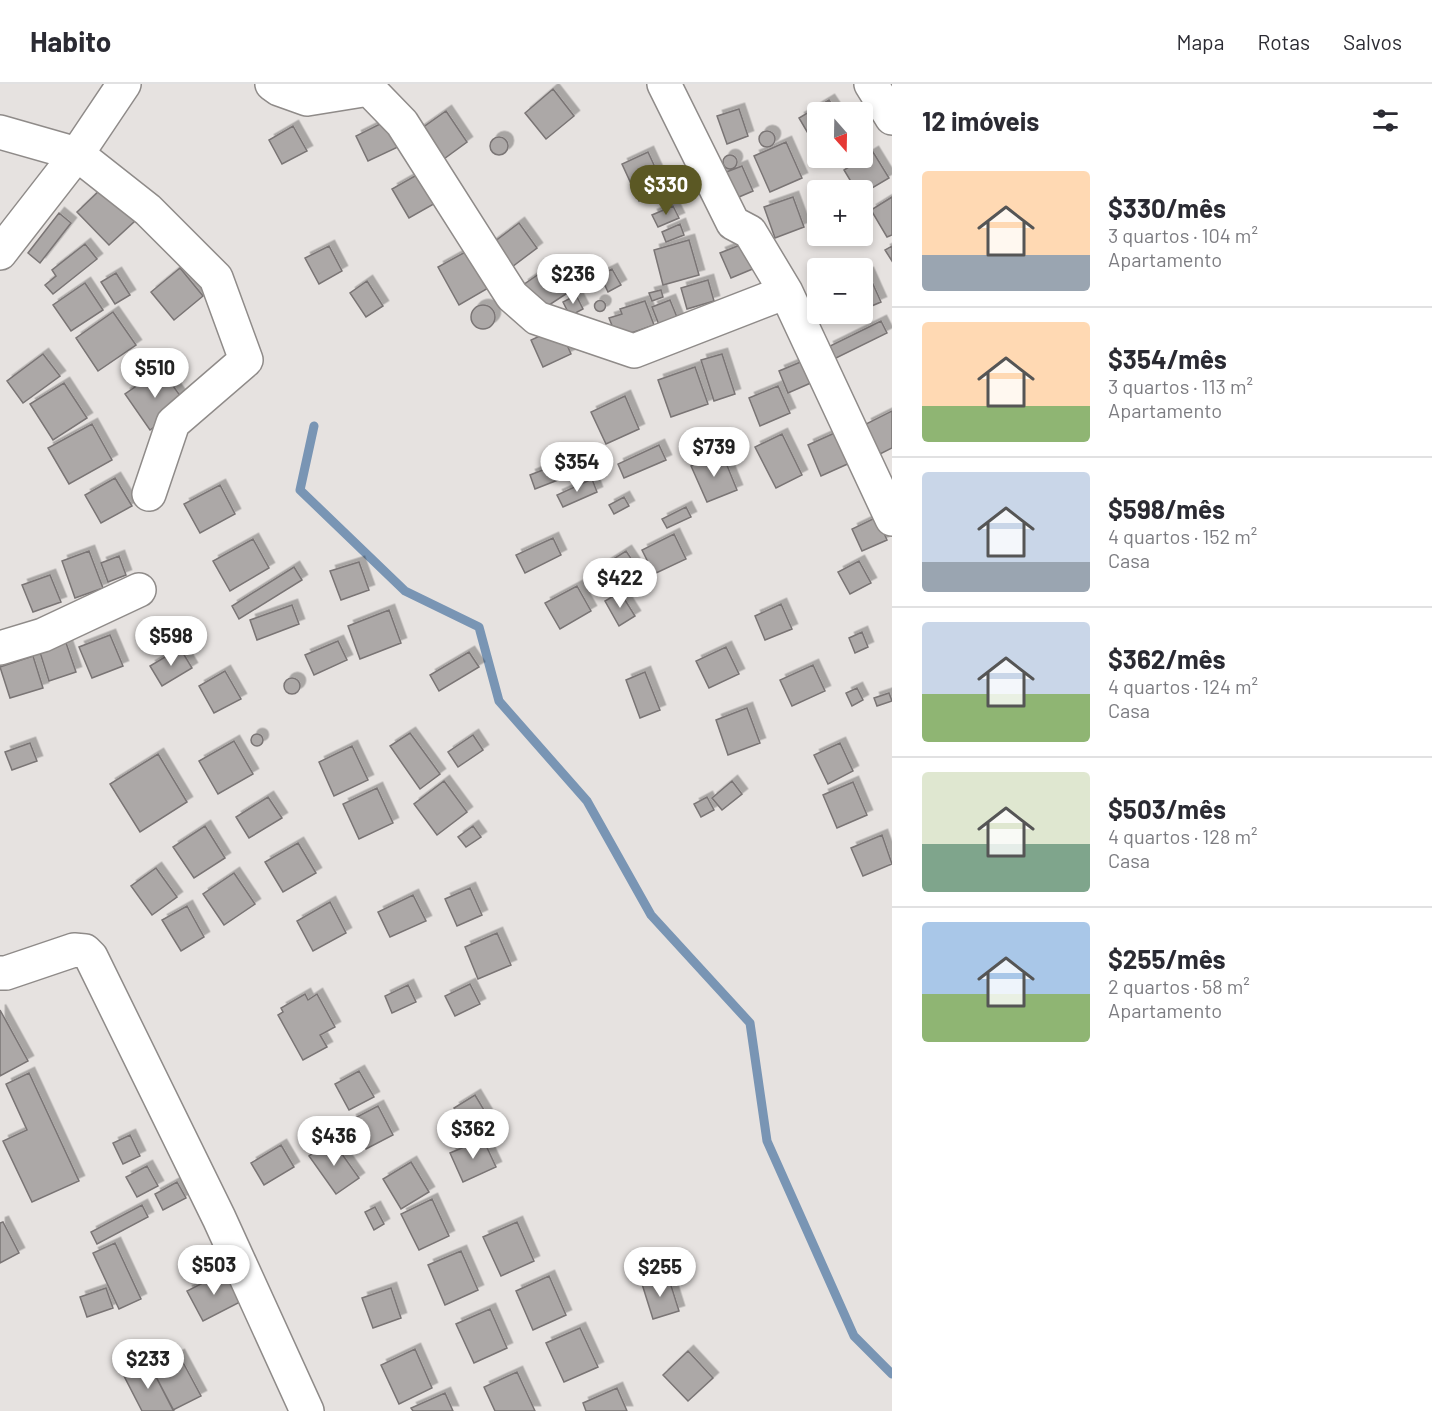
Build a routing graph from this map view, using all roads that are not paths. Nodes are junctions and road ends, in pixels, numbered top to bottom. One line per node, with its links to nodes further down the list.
1 (124, 84): 5 (street)
2 (273, 84): 7 (street)
3 (664, 84): 7 (street)
4 (0, 132): 5 (street)
5 (76, 154): 6 (street); 8 (street)
6 (0, 253)
7 (786, 292): 9 (street)
8 (149, 494)
9 (892, 519)
10 (139, 590): 11 (street)
11 (0, 648)
12 (74, 950): 13 (street); 14 (street); 15 (street)
13 (0, 973)
14 (0, 992)
15 (308, 1411)

